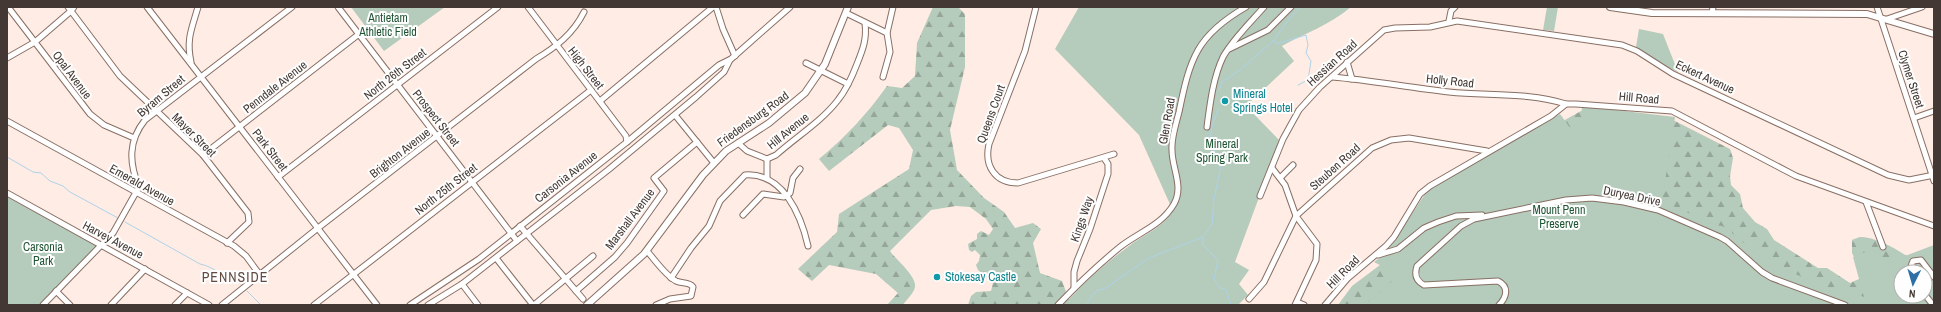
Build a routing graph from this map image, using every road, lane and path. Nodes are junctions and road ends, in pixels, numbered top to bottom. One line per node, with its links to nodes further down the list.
1 (8, 7): 31 (street, Opal Avenue)
2 (147, 7): 38 (street, Park Street)
3 (198, 7): 38 (street)
4 (292, 7): 40 (street, Byram Street)
5 (338, 7): 29 (street, Prospect Street)
6 (498, 7): 45 (street, North 26th Street)
7 (528, 7): 32 (street, High Street)
8 (713, 7): 47 (street)
9 (716, 7): 35 (street)
10 (790, 7): 35 (street, Carsonia Avenue)
11 (893, 7): 28 (street)
12 (1036, 7): 64 (street, Queens Court)
13 (1246, 7): 109 (street, Glen Road)
14 (1264, 7): 33 (street)
15 (1292, 7): 33 (street)
16 (1456, 7): 26 (street)
17 (1610, 7): 22 (main road)
18 (1877, 7): 24 (street, Clymer Street)
19 (1922, 7): 24 (street)
20 (71, 8): 31 (street); 50 (street, Mayer Street)
21 (847, 10): 27 (street); 39 (main road, Friedensburg Road)
22 (1713, 10): 24 (main road)
23 (584, 12): 32 (street, Brighton Avenue)
24 (1884, 18): 30 (main road); 52 (street, Clymer Street)
25 (1457, 21): 26 (street, Hessian Road); 72 (street, Eckert Avenue)
26 (1449, 22): 36 (street, Hessian Road)
27 (865, 23): 28 (street); 44 (street, Hill Avenue)
28 (887, 33): 42 (street)
29 (359, 34): 45 (street, Prospect Street); 54 (street, Penndale Avenue)
30 (1934, 34)
31 (35, 42): 34 (street); 57 (street, Opal Avenue)
32 (557, 46): 46 (street, High Street); 56 (street, Brighton Avenue)
33 (1228, 50): 55 (street)
34 (7, 58)
35 (733, 58): 51 (street, Carsonia Avenue); 58 (street, Carsonia Avenue)
36 (1347, 62): 41 (street, Hessian Road); 43 (street)
37 (806, 63): 39 (street)
38 (191, 64): 40 (street, Park Street)
39 (821, 70): 44 (street); 60 (main road, Friedensburg Road)
40 (201, 76): 50 (street, Byram Street); 54 (street, Park Street)
41 (1332, 76): 43 (street, Holly Road); 68 (street, Hessian Road)
42 (883, 77)
43 (1352, 79): 48 (street, Holly Road)
44 (848, 84): 65 (street, Hill Avenue)
45 (398, 85): 56 (street, Prospect Street); 70 (street, North 26th Street)
46 (591, 90): 47 (street, High Street); 74 (street, North 25th Street)
47 (600, 101): 58 (street, High Street)
48 (1566, 104): 61 (street, Hill Road); 79 (street, Hill Road)
49 (1934, 111): 52 (street)
50 (156, 112): 57 (street, Byram Street); 63 (street, Mayer Street)
51 (675, 115): 59 (street); 89 (street, Carsonia Avenue)
52 (1914, 118): 72 (street, Clymer Street)
53 (7, 121): 76 (street, Emerald Avenue)
54 (240, 126): 63 (street, Penndale Avenue); 70 (street, Park Street)
55 (1207, 127)
56 (438, 136): 74 (street, Prospect Street); 87 (street, Brighton Avenue)
57 (134, 138): 76 (street, Byram Street)
58 (627, 142): 84 (street, Carsonia Avenue)
59 (697, 142): 66 (street); 111 (street, Marshall Avenue)
60 (738, 143): 65 (street); 66 (main road, Friedensburg Road)
61 (1486, 151): 82 (street, Steuben Road); 90 (street, Hill Road)
62 (1114, 154): 64 (street, Queens Court)
63 (203, 156): 92 (street, Mayer Street)
64 (1104, 158): 109 (street, Kings Way)
65 (767, 159): 71 (street, Hill Avenue)
66 (714, 163): 97 (main road, Friedensburg Road)
67 (1293, 165): 73 (street)
68 (1272, 168): 73 (street); 78 (street, Hessian Road)
69 (800, 169): 77 (street)
70 (278, 177): 87 (street, Park Street)
71 (767, 177): 77 (street); 107 (street)
72 (1933, 177)
73 (1280, 178): 82 (street)
74 (472, 181): 88 (street, Prospect Street); 104 (street, North 25th Street)
75 (7, 193): 93 (street, Harvey Avenue)
76 (136, 193): 92 (street, Emerald Avenue); 93 (street)
77 (787, 195): 80 (street); 94 (street)
78 (1260, 196)
79 (1866, 202): 86 (street, Hill Road); 95 (street)
80 (743, 214)
81 (1491, 215): 83 (street, Hill Road); 85 (street, Duryea Drive); 135 (street, Duryea Drive)
82 (1296, 216): 114 (street, Steuben Road); 116 (street)
83 (1456, 216): 85 (street); 96 (street, Hill Road)
84 (520, 226): 88 (street, Carsonia Avenue); 89 (street)
85 (1461, 226): 134 (street, Duryea Drive)
86 (1934, 226)
87 (318, 228): 104 (street, Park Street); 105 (street, Brighton Avenue)
88 (511, 232): 91 (street, Prospect Street); 115 (street, Carsonia Avenue)
89 (526, 234): 91 (street, Carsonia Avenue); 106 (street)
90 (1394, 237): 96 (street); 98 (street, Hill Road)
91 (517, 241): 100 (street, Carsonia Avenue)
92 (227, 243): 105 (street, Emerald Avenue)
93 (103, 245): 103 (street, Harvey Avenue); 110 (street)
94 (808, 246)
95 (1883, 247)
96 (1398, 249): 98 (street, Hill Road)
97 (647, 251): 107 (street); 129 (main road, Friedensburg Road)
98 (1376, 255): 133 (street, Hill Road)
99 (593, 256): 106 (street, Marshall Avenue)
100 (496, 258): 108 (street, Carsonia Avenue); 128 (street)
101 (1912, 264): 102 (street)
102 (1923, 264)
103 (145, 269): 112 (street, Harvey Avenue); 119 (street)
104 (353, 274): 123 (street, North 25th Street); 124 (street, Park Street)
105 (260, 275): 122 (street, Brighton Avenue)
106 (566, 278): 111 (street); 128 (street, Marshall Avenue)
107 (671, 278): 130 (street)
108 (462, 284): 126 (street, Carsonia Avenue); 127 (street)
109 (1074, 288): 131 (street, Glen Road)
110 (56, 291): 117 (street); 118 (street)
111 (576, 291): 113 (street)
112 (187, 293): 120 (street); 121 (street, Harvey Avenue)
113 (583, 299)
114 (1249, 299)
115 (419, 303): 125 (street, Carsonia Avenue)
116 (1296, 303): 132 (street)
117 (43, 305)
118 (70, 305)
119 (111, 305)
120 (175, 305)
121 (209, 305)
122 (222, 305)
123 (314, 305)
124 (377, 305)
125 (410, 305)
126 (428, 305)
127 (478, 305)
128 (534, 305)
129 (587, 305)
130 (656, 305)
131 (1058, 305)
132 (1304, 305)
133 (1325, 305)
134 (1499, 305)
135 (1845, 305)

